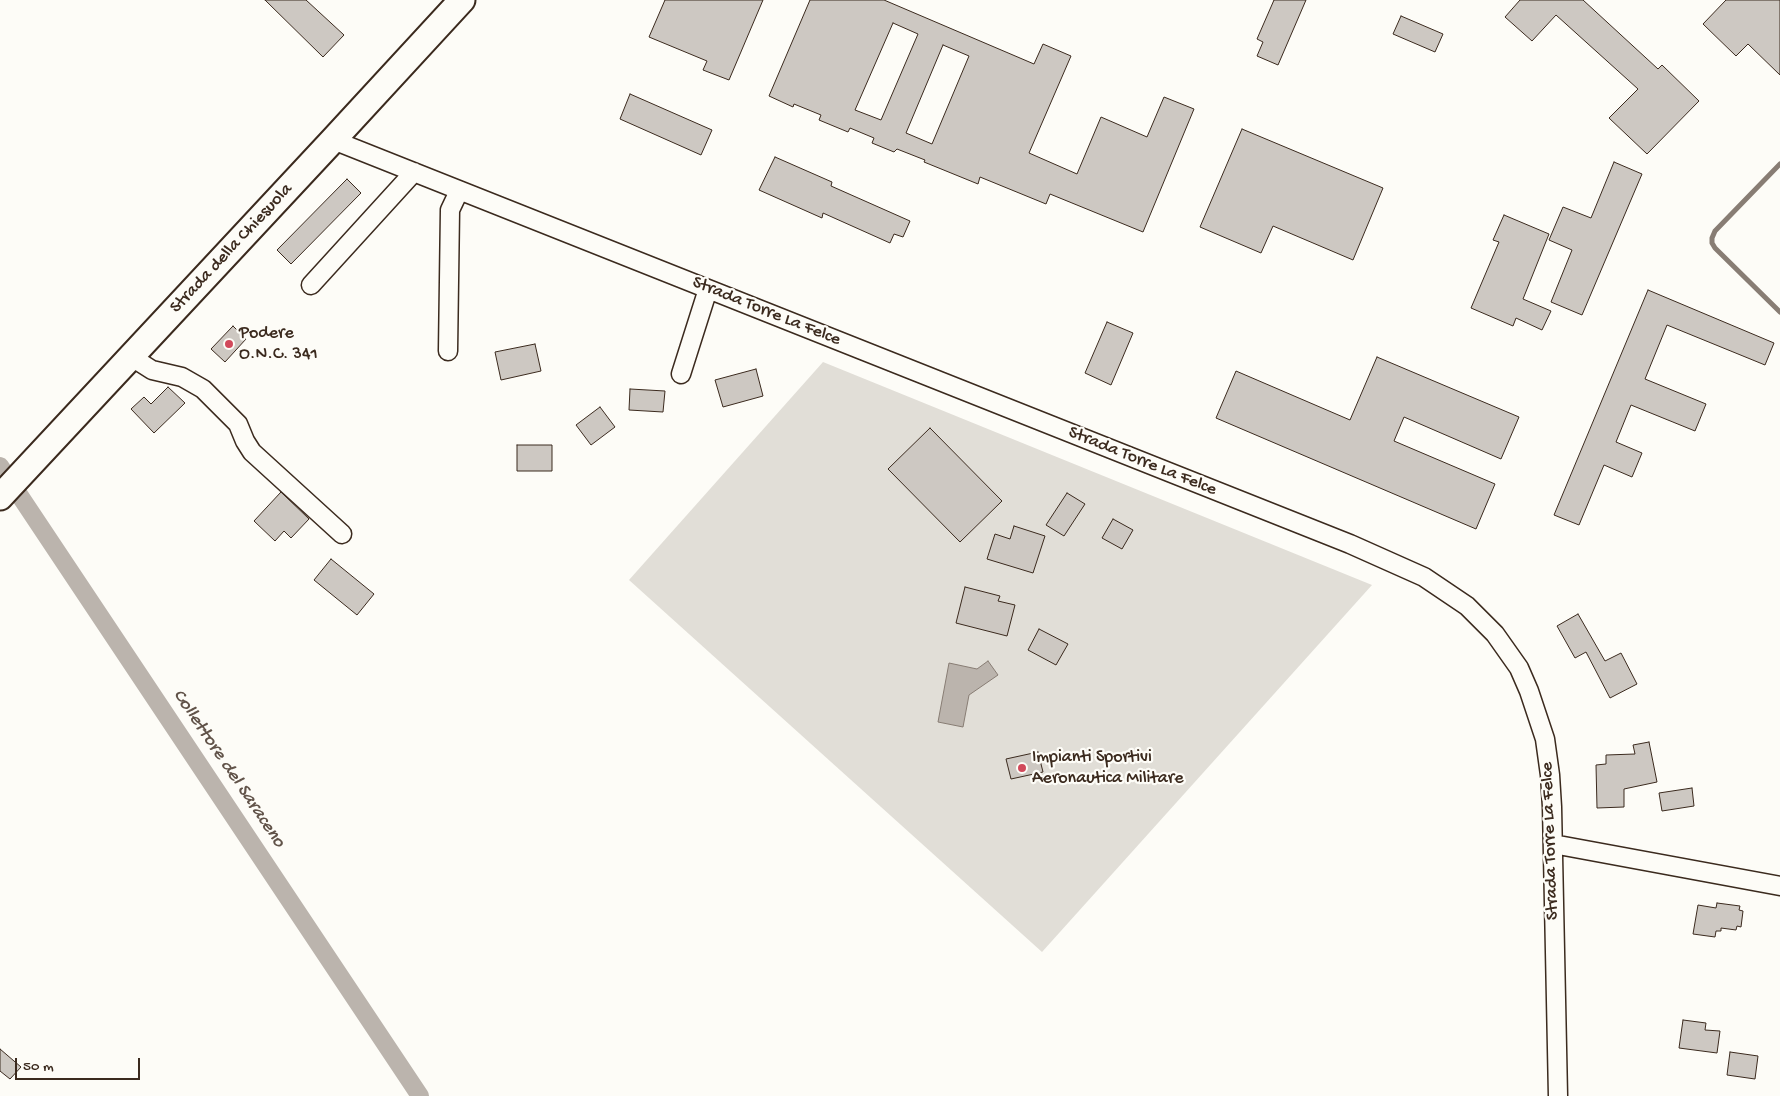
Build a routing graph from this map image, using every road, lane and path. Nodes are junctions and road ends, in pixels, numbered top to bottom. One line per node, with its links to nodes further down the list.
1 (462, 0): 2 (street, Strada della Chiesuola)
2 (333, 140): 3 (street, Strada Torre La Felce); 8 (street, Strada della Chiesuola)
3 (414, 172): 4 (street, Strada Torre La Felce); 5 (street)
4 (459, 191): 6 (street, Strada Torre La Felce); 7 (street)
5 (311, 285)
6 (708, 289): 9 (street); 12 (street, Strada Torre La Felce)
7 (448, 351)
8 (132, 355): 10 (street, Strada della Chiesuola); 11 (street)
9 (681, 374)
10 (0, 496)
11 (342, 534)
12 (1553, 844): 13 (street); 14 (street, Strada Torre La Felce)
13 (1780, 886)
14 (1558, 1096)

